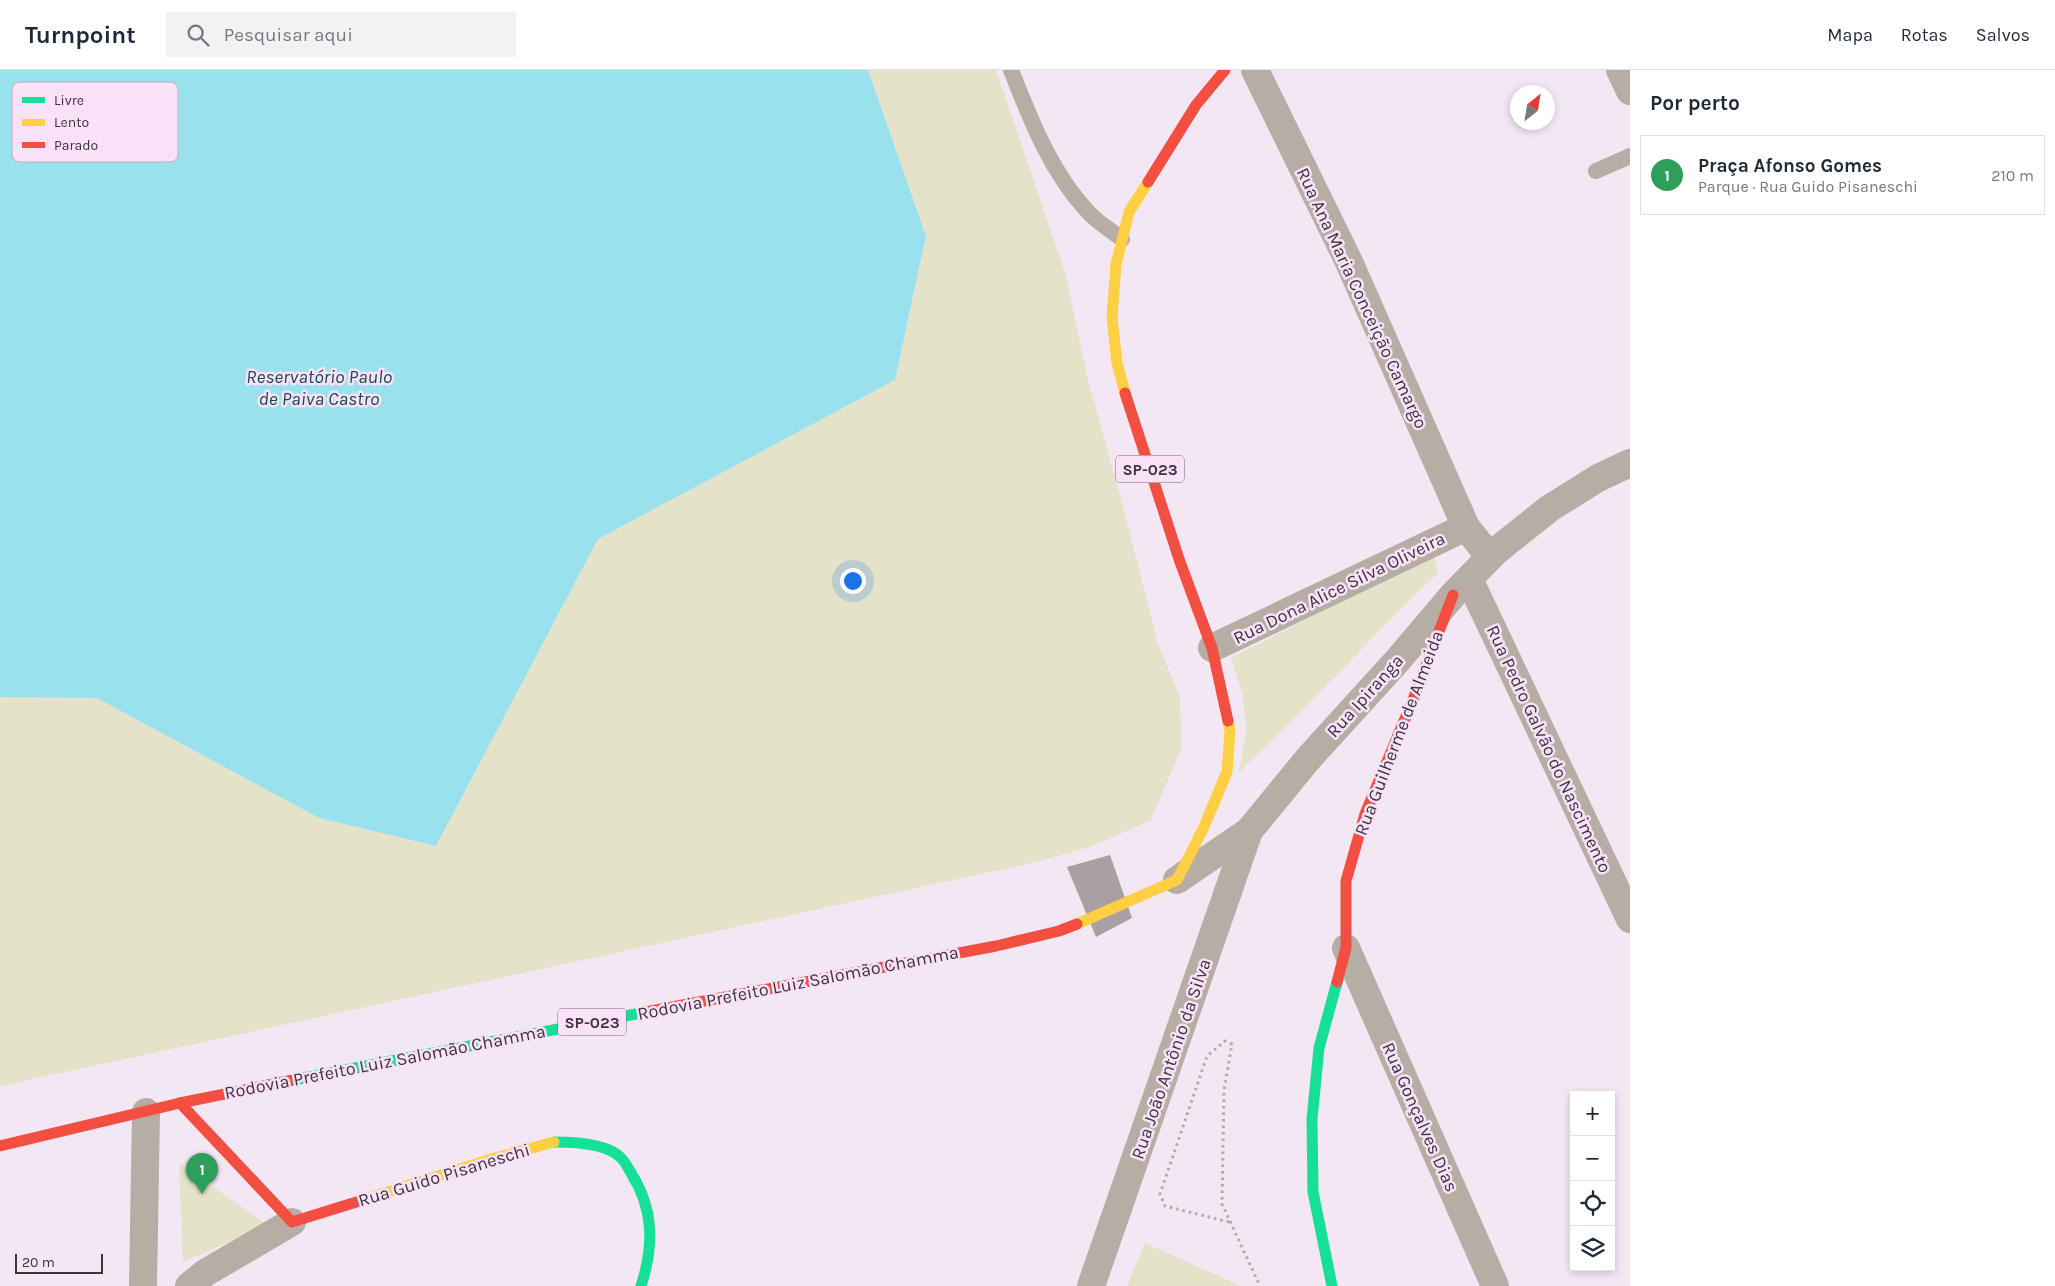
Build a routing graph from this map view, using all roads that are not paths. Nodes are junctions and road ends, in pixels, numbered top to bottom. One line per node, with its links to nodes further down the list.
1 (1010, 70): 8 (lane)
2 (1224, 70): 8 (main road, SP-023)
3 (1255, 70): 10 (street, Rua Ana Maria Conceição Camargo)
4 (1620, 70): 5 (street)
5 (1630, 90)
6 (1630, 156): 7 (lane)
7 (1596, 172)
8 (1122, 239): 13 (main road, SP-023)
9 (1630, 463): 11 (street, Rua Ipiranga)
10 (1466, 527): 11 (street, Rua Ana Maria Conceição Camargo); 13 (street, Rua Dona Alice Silva Oliveira)
11 (1490, 557): 12 (street, Rua Ipiranga)
12 (1461, 587): 14 (street, Rua Ipiranga); 16 (street, Rua Pedro Galvão do Nascimento); 17 (main road, Rua Guilherme de Almeida)
13 (1212, 648): 15 (main road, SP-023)
14 (1249, 831): 15 (street, Rua Ipiranga); 25 (street, Rua João Antônio da Silva)
15 (1177, 880): 18 (main road, Rodovia Prefeito Luiz Salomão Chamma / SP-023)
16 (1630, 919)
17 (1346, 948): 26 (main road, Rua Guilherme de Almeida); 27 (street, Rua Gonçalves Dias)
18 (180, 1103): 19 (main road, Rodovia Prefeito Luiz Salomão Chamma / SP-023); 21 (main road)
19 (146, 1112): 20 (main road, Rodovia Prefeito Luiz Salomão Chamma / SP-023); 22 (street)
20 (0, 1146)
21 (292, 1222): 23 (street); 24 (main road, Rua Guido Pisaneschi)
22 (143, 1286)
23 (189, 1286)
24 (641, 1286)
25 (1091, 1286)
26 (1332, 1286)
27 (1495, 1286)

